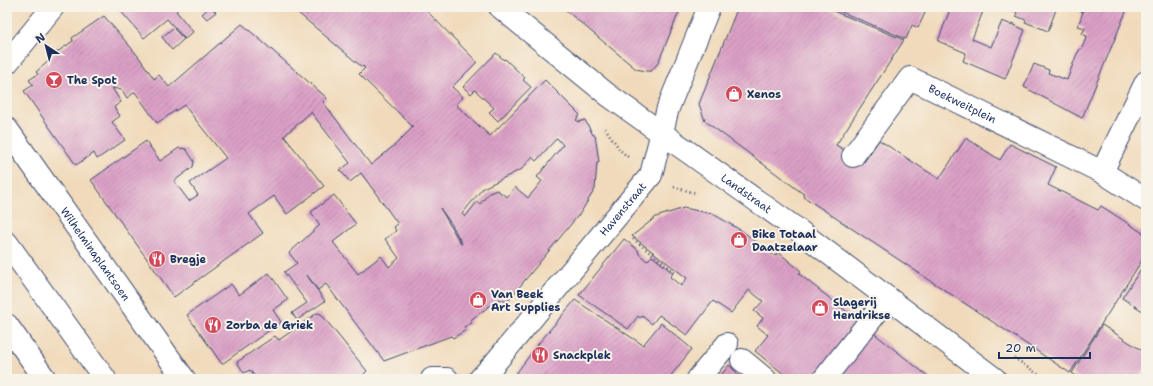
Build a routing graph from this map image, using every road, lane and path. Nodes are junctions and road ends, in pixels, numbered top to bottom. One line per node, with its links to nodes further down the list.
1 (53, 7): 4 (street)
2 (500, 7): 7 (street, Landstraat)
3 (709, 7): 7 (street, Havenstraat)
4 (7, 63)
5 (1146, 82): 9 (street)
6 (7, 129): 20 (street, Wilhelminaplantsoen)
7 (661, 135): 11 (street, Havenstraat); 14 (street, Landstraat)
8 (853, 156): 9 (street, Boekweitplein)
9 (1102, 172): 10 (street, Boekweitplein)
10 (1146, 200)
11 (612, 222): 13 (path); 23 (street, Havenstraat)
12 (7, 243): 19 (street)
13 (676, 274)
14 (888, 298): 26 (street); 27 (street, Landstraat)
15 (7, 325): 18 (street)
16 (727, 344): 24 (street)
17 (742, 360): 25 (street)
18 (45, 379)
19 (105, 379)
20 (184, 379)
21 (432, 379): 22 (street)
22 (447, 379)
23 (480, 379)
24 (698, 379)
25 (765, 379)
26 (824, 379)
27 (995, 379)

